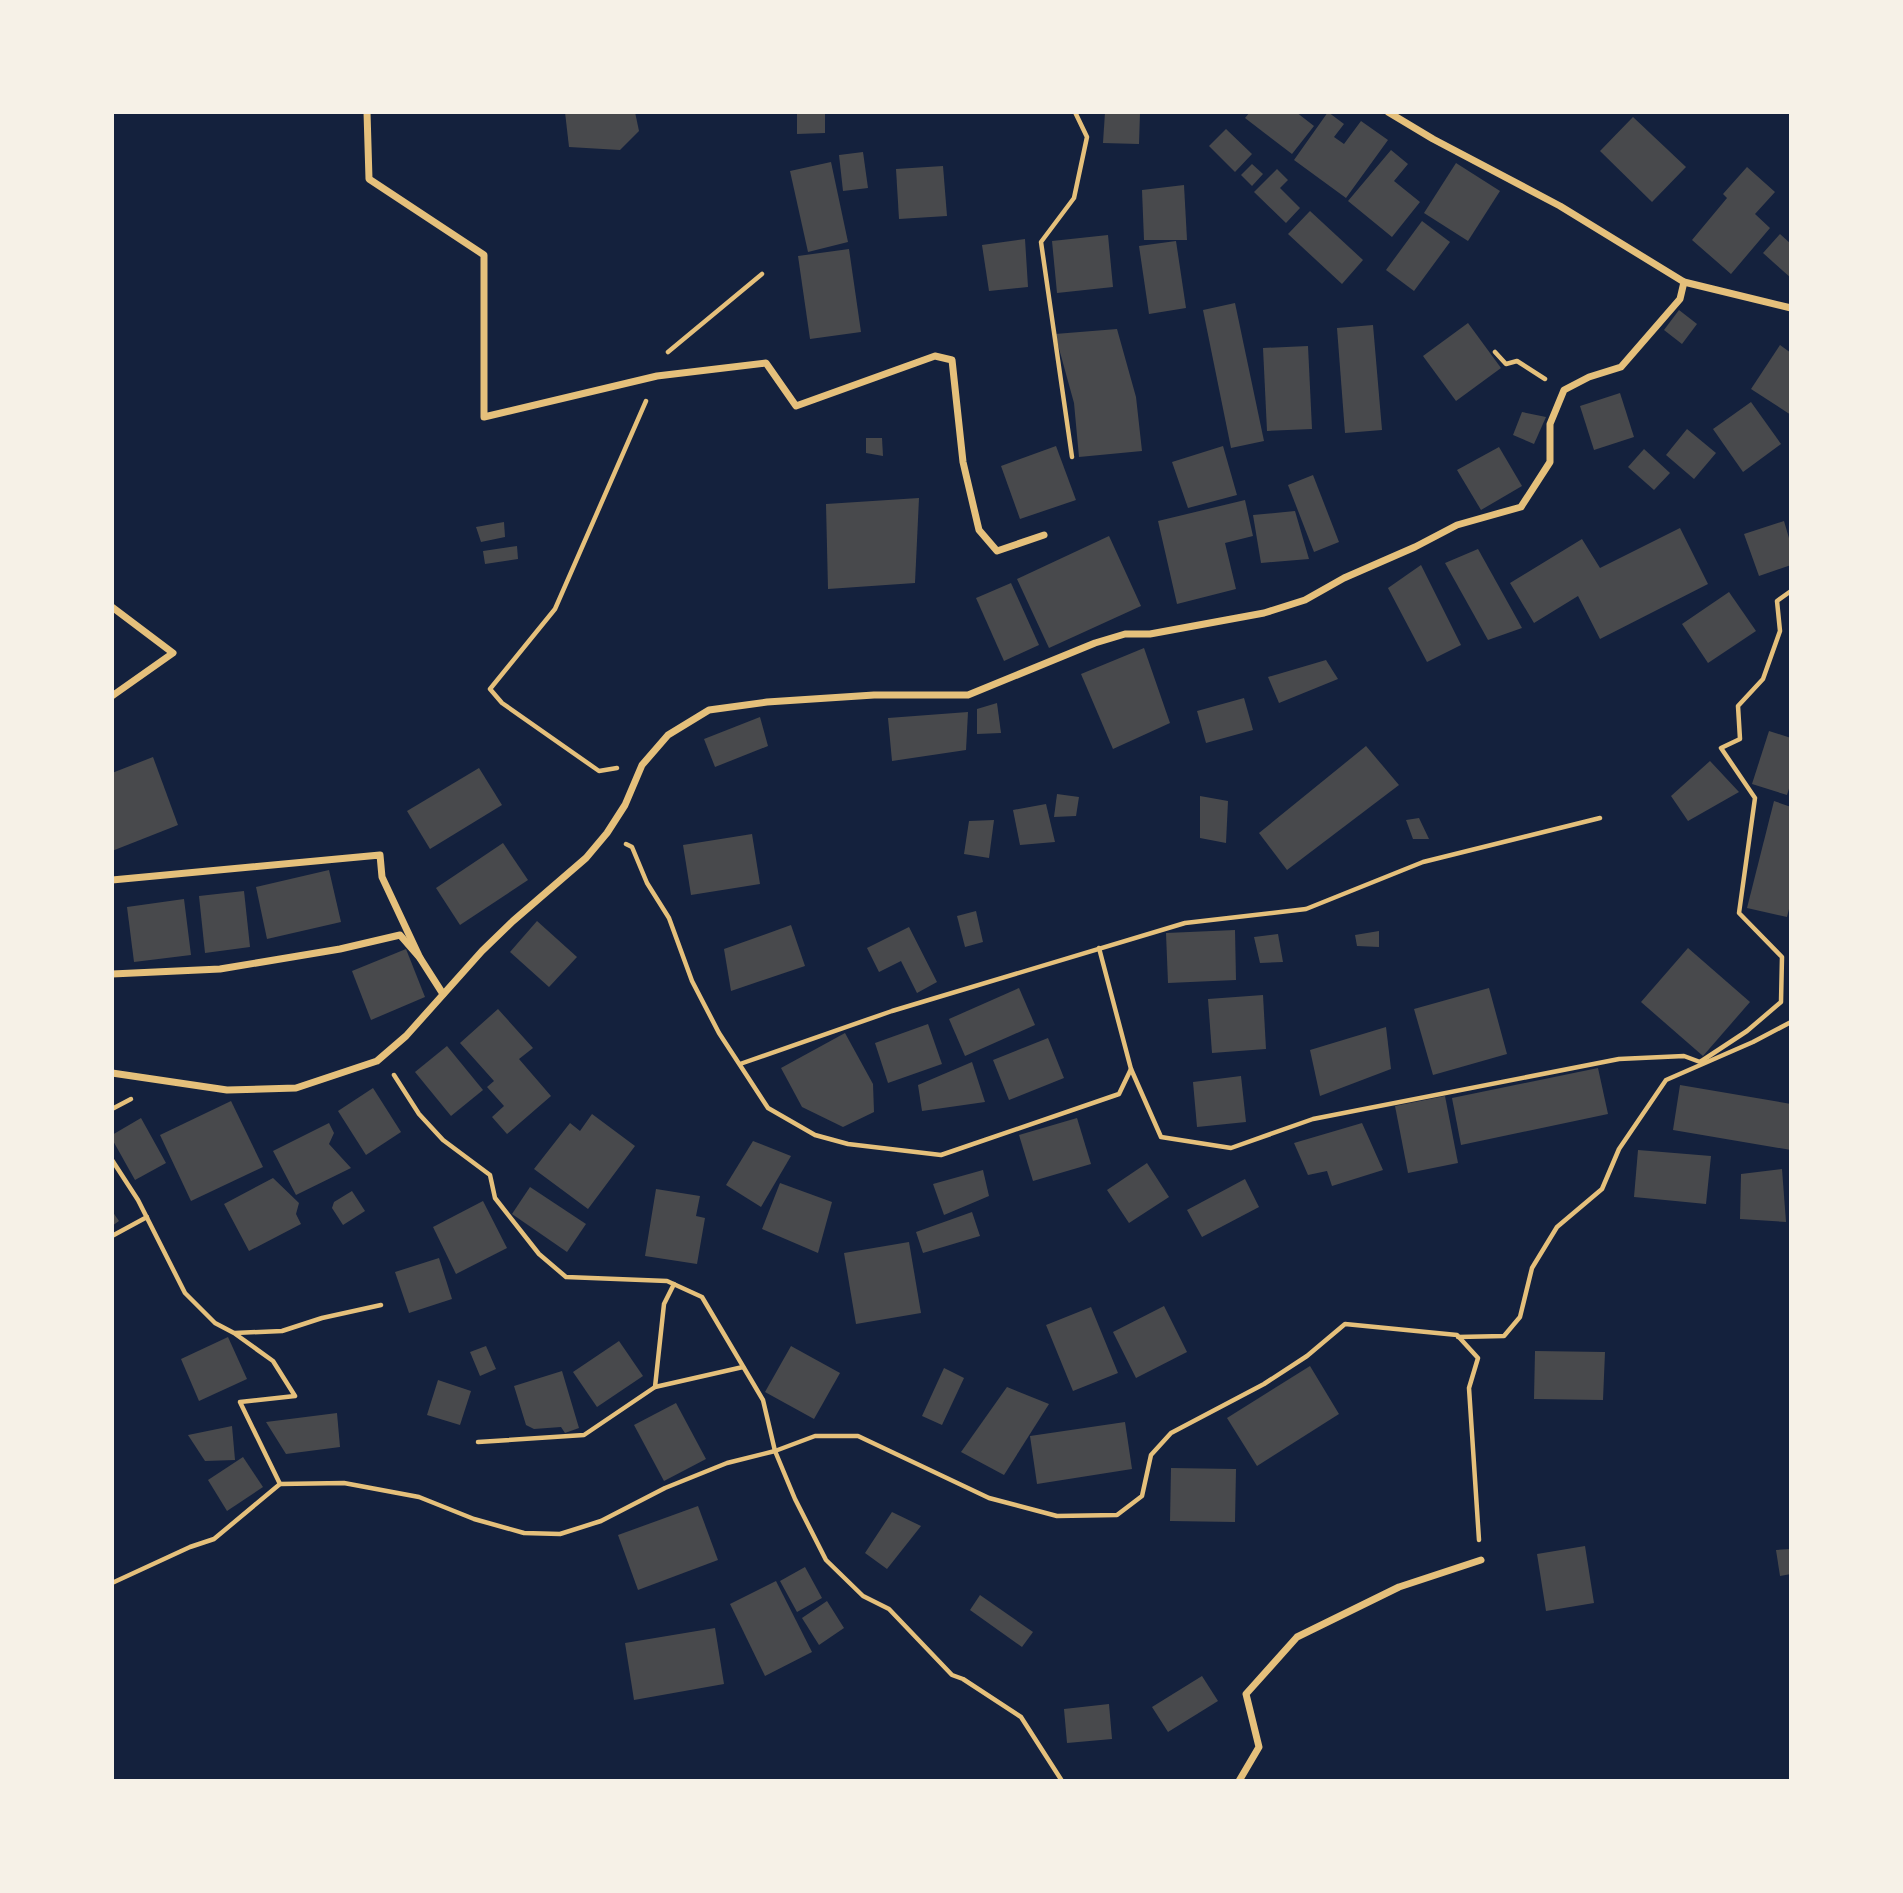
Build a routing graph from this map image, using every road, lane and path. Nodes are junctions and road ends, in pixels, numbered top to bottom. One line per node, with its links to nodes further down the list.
1 (367, 112): 8 (street)
2 (1075, 112): 10 (path)
3 (1388, 112): 5 (street)
4 (762, 274): 8 (path)
5 (1684, 282): 6 (street); 9 (street)
6 (1791, 308)
7 (1495, 352): 9 (path)
8 (657, 376): 11 (street); 15 (path)
9 (1564, 390): 15 (street)
10 (1072, 457)
11 (1044, 535)
12 (1791, 591): 26 (path)
13 (112, 607): 14 (street)
14 (112, 695)
15 (642, 765): 17 (street)
16 (1600, 818): 19 (path)
17 (607, 833): 22 (street); 25 (path)
18 (112, 880): 20 (street)
19 (1099, 948): 25 (path); 26 (path)
20 (420, 958): 21 (street); 22 (street)
21 (112, 974)
22 (443, 995): 24 (street)
23 (1791, 1022): 34 (path)
24 (377, 1061): 27 (street); 31 (path)
25 (740, 1064): 26 (path)
26 (1131, 1069)
27 (112, 1073)
28 (112, 1160): 29 (path)
29 (147, 1217): 30 (path); 33 (path)
30 (112, 1236)
31 (674, 1284): 35 (path); 36 (path)
32 (381, 1305): 33 (path)
33 (234, 1333): 39 (path)
34 (1458, 1337): 38 (path); 40 (path)
35 (743, 1367): 36 (path); 38 (path)
36 (655, 1387): 37 (path)
37 (478, 1442)
38 (775, 1451): 39 (path); 42 (path)
39 (280, 1484): 41 (path)
40 (1480, 1560): 43 (street)
41 (112, 1583)
42 (1062, 1781)
43 (1239, 1781)

